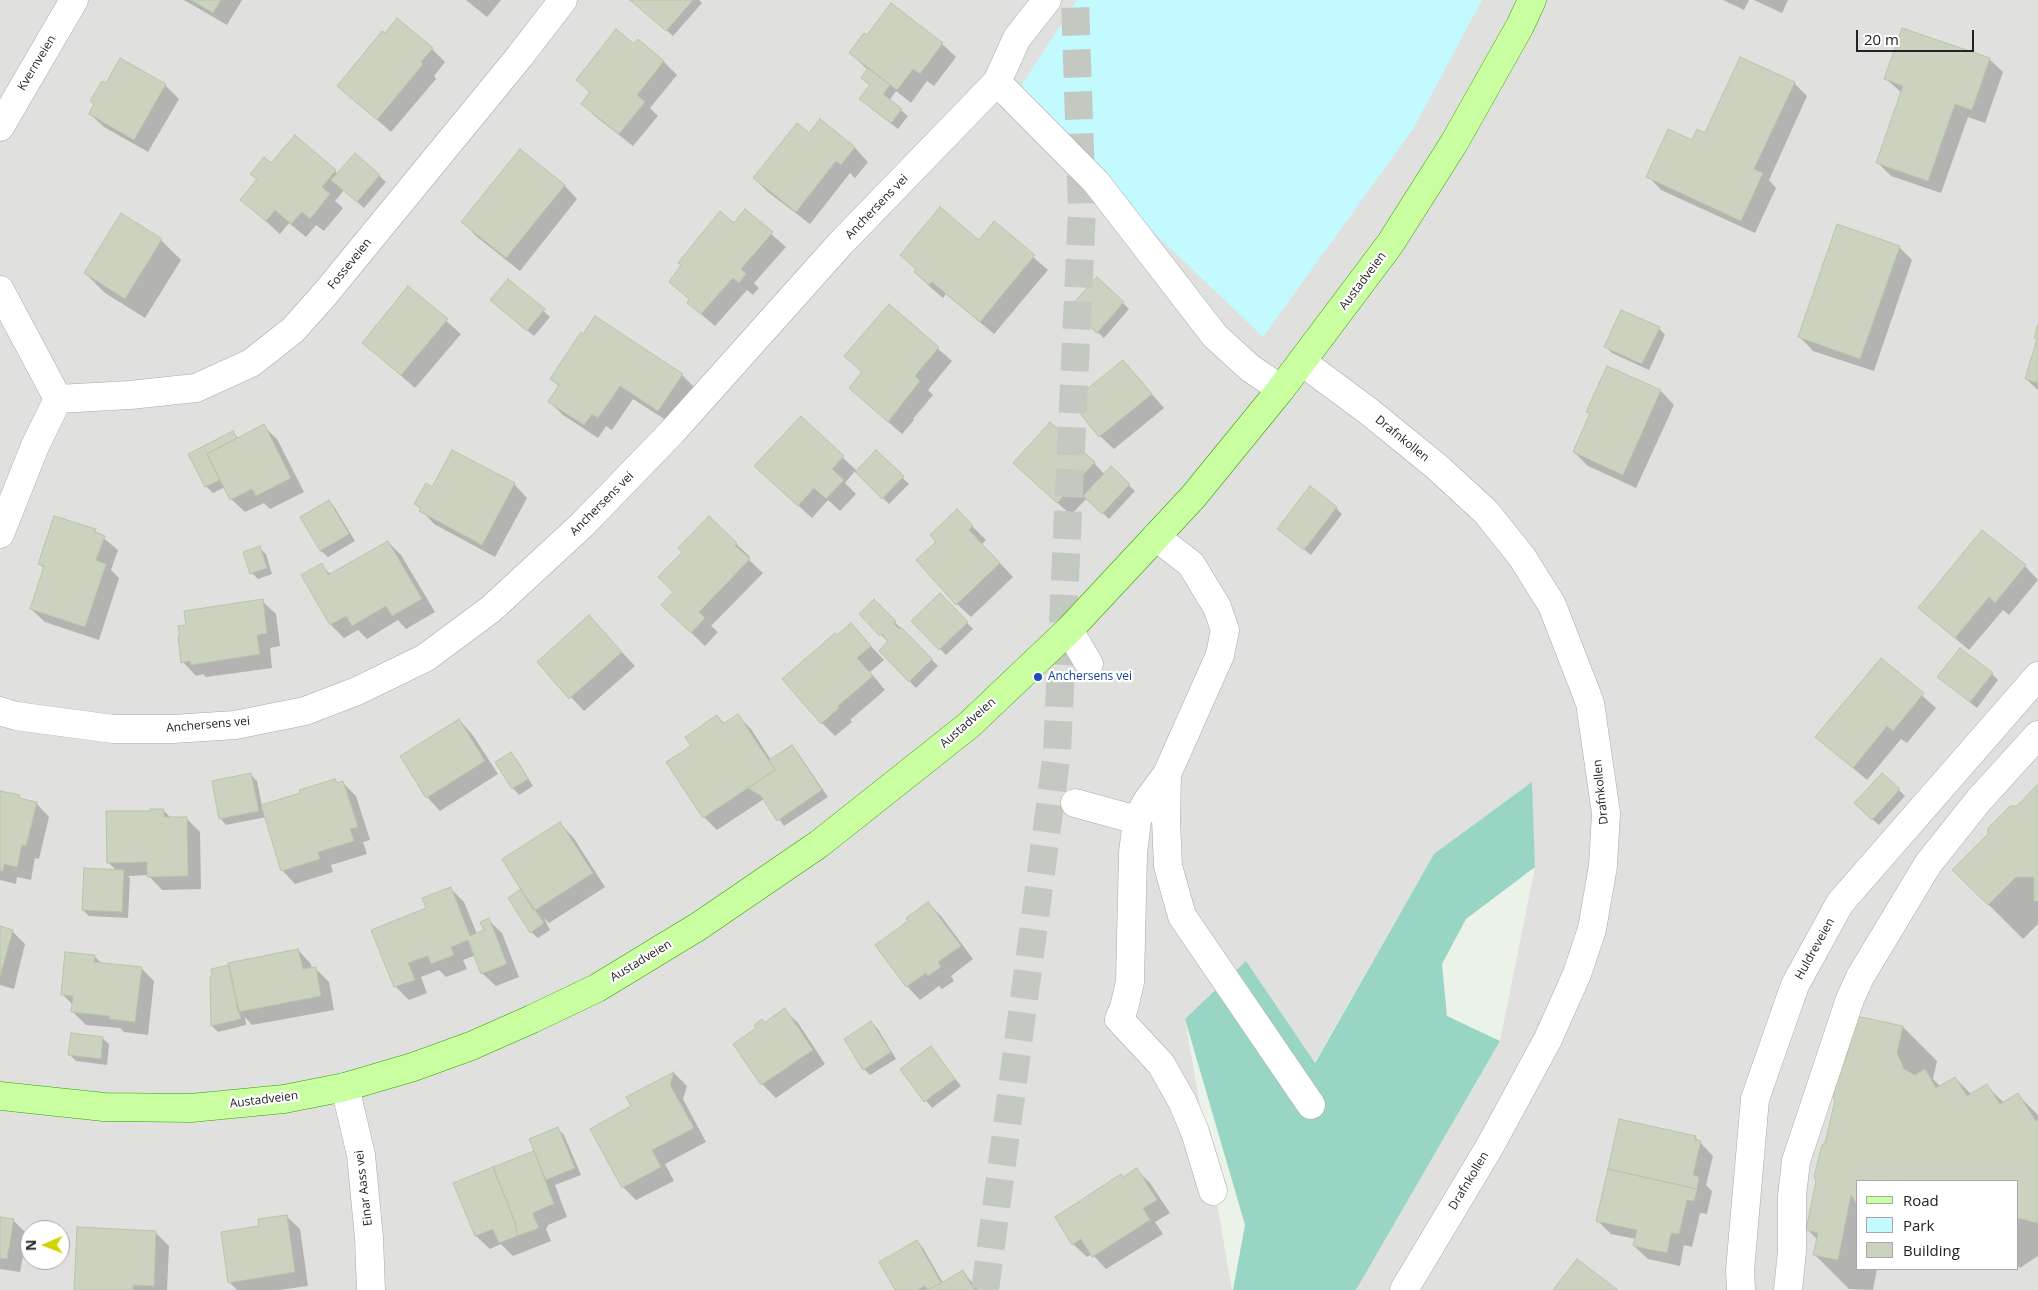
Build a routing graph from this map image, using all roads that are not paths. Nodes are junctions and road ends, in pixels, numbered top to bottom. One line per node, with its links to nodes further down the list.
1 (74, 0): 6 (street, Kvernveien)
2 (563, 0): 10 (street, Fosseveien)
3 (1047, 0): 5 (street, Anchersens vei)
4 (1532, 0): 8 (main road, Austadveien)
5 (997, 82): 9 (street); 16 (street, Anchersens vei)
6 (2, 118)
7 (0, 290): 10 (street)
8 (1302, 362): 9 (main road, Austadveien); 26 (street, Drafnkollen)
9 (1281, 389): 12 (main road, Austadveien)
10 (58, 399): 11 (street)
11 (0, 534)
12 (1156, 537): 13 (main road, Austadveien); 18 (street)
13 (1069, 630): 14 (street); 21 (main road, Austadveien)
14 (1089, 664)
15 (2038, 676): 27 (street, Huldreveien)
16 (0, 711)
17 (2038, 736): 28 (street)
18 (1167, 774): 20 (street); 23 (street)
19 (1075, 803): 20 (street)
20 (1138, 820): 24 (street)
21 (345, 1087): 22 (main road, Austadveien); 25 (street, Einar Aass vei)
22 (0, 1096)
23 (1311, 1105)
24 (1213, 1191)
25 (371, 1290)
26 (1404, 1290)
27 (1741, 1290)
28 (1788, 1290)

